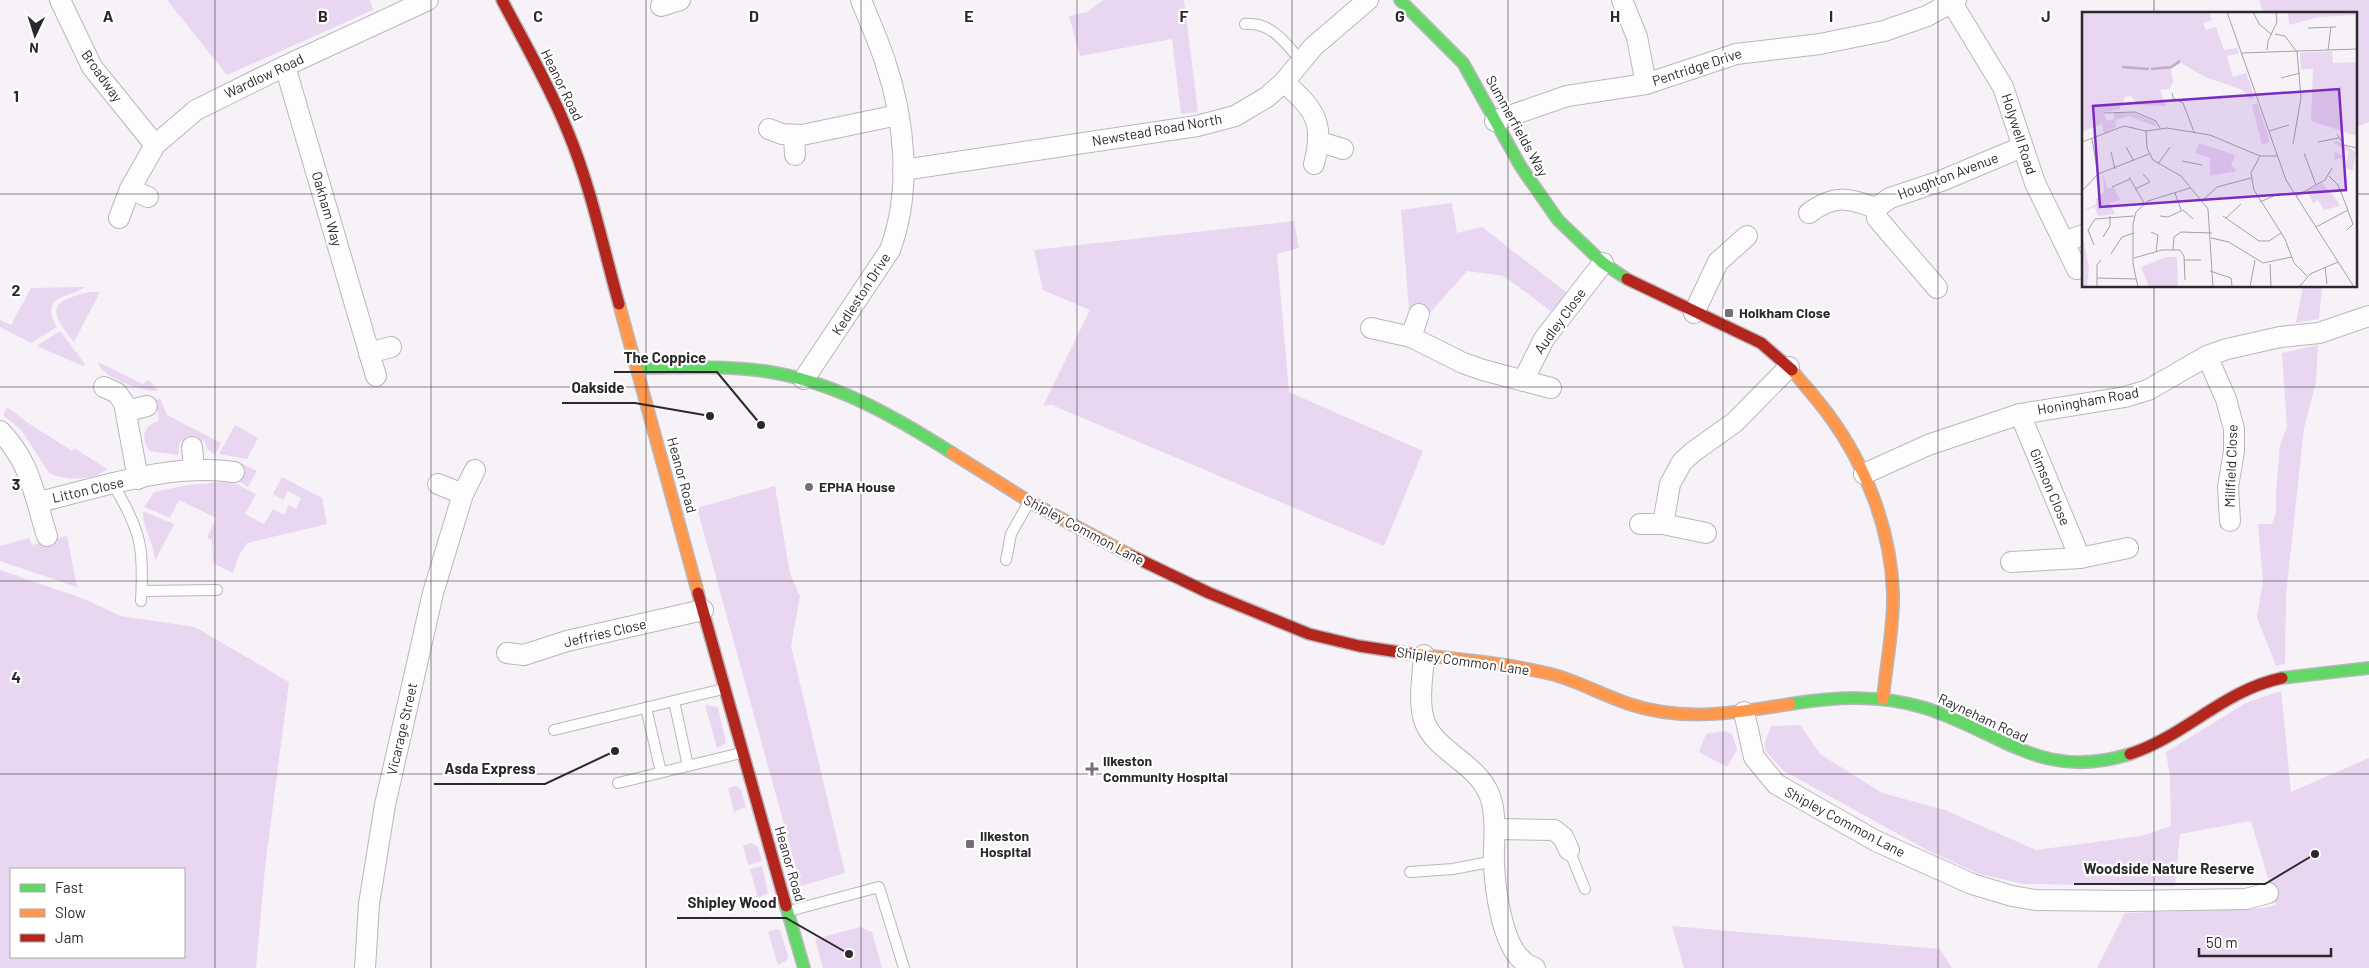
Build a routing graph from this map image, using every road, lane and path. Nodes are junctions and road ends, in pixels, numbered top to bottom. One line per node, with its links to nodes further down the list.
1 (60, 0): 18 (street, Broadway)
2 (428, 0): 11 (street, Wardlow Road)
3 (502, 0): 41 (street, Heanor Road)
4 (861, 0): 14 (street, Kedleston Drive)
5 (1368, 0): 10 (street, Newstead Road North)
6 (1400, 0): 15 (street, Summerfields Way)
7 (1622, 0): 13 (street)
8 (1954, 2): 13 (street, Pentridge Drive); 19 (street, Holywell Road)
9 (1245, 24): 10 (lane)
10 (1300, 60): 12 (street, Newstead Road North)
11 (285, 66): 18 (street, Wardlow Road); 38 (street, Oakham Way)
12 (1284, 82): 17 (street); 22 (street, Newstead Road North)
13 (1646, 84): 15 (street, Pentridge Drive)
14 (898, 115): 16 (street); 22 (street, Kedleston Drive)
15 (1494, 121): 29 (street, Summerfields Way)
16 (769, 129)
17 (1320, 142): 20 (street); 21 (street)
18 (155, 145): 25 (street, Wardlow Road)
19 (2022, 147): 23 (street, Houghton Avenue); 28 (street, Holywell Road)
20 (1343, 149)
21 (1314, 164)
22 (903, 170): 43 (street, Kedleston Drive)
23 (1876, 208): 24 (street); 31 (street)
24 (1809, 213)
25 (119, 218)
26 (2082, 235): 28 (street)
27 (1747, 236): 32 (street)
28 (2064, 242): 30 (street, Holywell Road)
29 (1602, 263): 32 (street, Summerfields Way); 44 (street, Audley Close)
30 (2077, 269)
31 (1937, 288)
32 (1694, 313): 40 (street, Summerfields Way)
33 (1419, 314): 36 (street)
34 (2369, 317): 39 (street, Honingham Road)
35 (1371, 328): 36 (street)
36 (1411, 337): 44 (street)
37 (391, 347): 38 (street)
38 (369, 353): 42 (street, Oakham Way)
39 (2207, 356): 49 (street, Honingham Road); 62 (street, Millfield Close)
40 (1789, 367): 55 (street, Summerfields Way); 64 (street)
41 (638, 368): 43 (street, Shipley Common Lane); 72 (street, Heanor Road)
42 (376, 376)
43 (804, 379): 60 (street, Shipley Common Lane)
44 (1522, 381): 46 (street)
45 (104, 387): 48 (street, Litton Close)
46 (1550, 388)
47 (147, 406): 48 (street)
48 (127, 411): 56 (street, Litton Close)
49 (2020, 414): 55 (street, Honingham Road); 68 (street, Gimson Close)
50 (0, 431): 61 (street)
51 (192, 447): 52 (street)
52 (194, 468): 54 (street, Litton Close); 56 (street, Litton Close)
53 (476, 470): 59 (street, Vicarage Street)
54 (234, 472)
55 (1864, 474): 77 (street, Summerfields Way)
56 (138, 478): 57 (street, Litton Close)
57 (113, 484): 61 (street, Litton Close); 71 (lane)
58 (438, 484): 59 (street)
59 (463, 494): 93 (street, Vicarage Street)
60 (1029, 501): 69 (lane); 74 (street, Shipley Common Lane)
61 (38, 502): 66 (street)
62 (2230, 521)
63 (1640, 524): 64 (street)
64 (1663, 524): 65 (street)
65 (1706, 533)
66 (47, 536)
67 (2128, 548): 68 (street)
68 (2080, 558): 70 (street)
69 (1006, 560)
70 (2011, 562)
71 (216, 590)
72 (703, 610): 73 (street, Jeffries Close); 76 (street, Heanor Road)
73 (507, 653)
74 (1424, 655): 80 (street, Shipley Common Lane); 86 (street)
75 (2369, 668): 77 (street, Rayneham Road)
76 (725, 688): 78 (lane); 82 (street, Heanor Road)
77 (1883, 699): 80 (street, Rayneham Road)
78 (674, 701): 79 (lane); 83 (lane)
79 (646, 708): 81 (lane); 84 (lane)
80 (1744, 712): 91 (street, Shipley Common Lane)
81 (554, 730)
82 (742, 753): 83 (lane); 92 (street, Heanor Road)
83 (688, 766): 84 (lane)
84 (661, 772): 85 (lane)
85 (618, 783)
86 (1496, 829): 87 (street); 88 (street)
87 (1569, 850): 90 (lane)
88 (1494, 861): 89 (lane); 96 (street)
89 (1410, 872)
90 (1585, 889)
91 (2268, 893)
92 (788, 912): 94 (street, Heanor Road); 95 (lane)
93 (365, 968)
94 (804, 968)
95 (904, 968)
96 (1535, 968)

